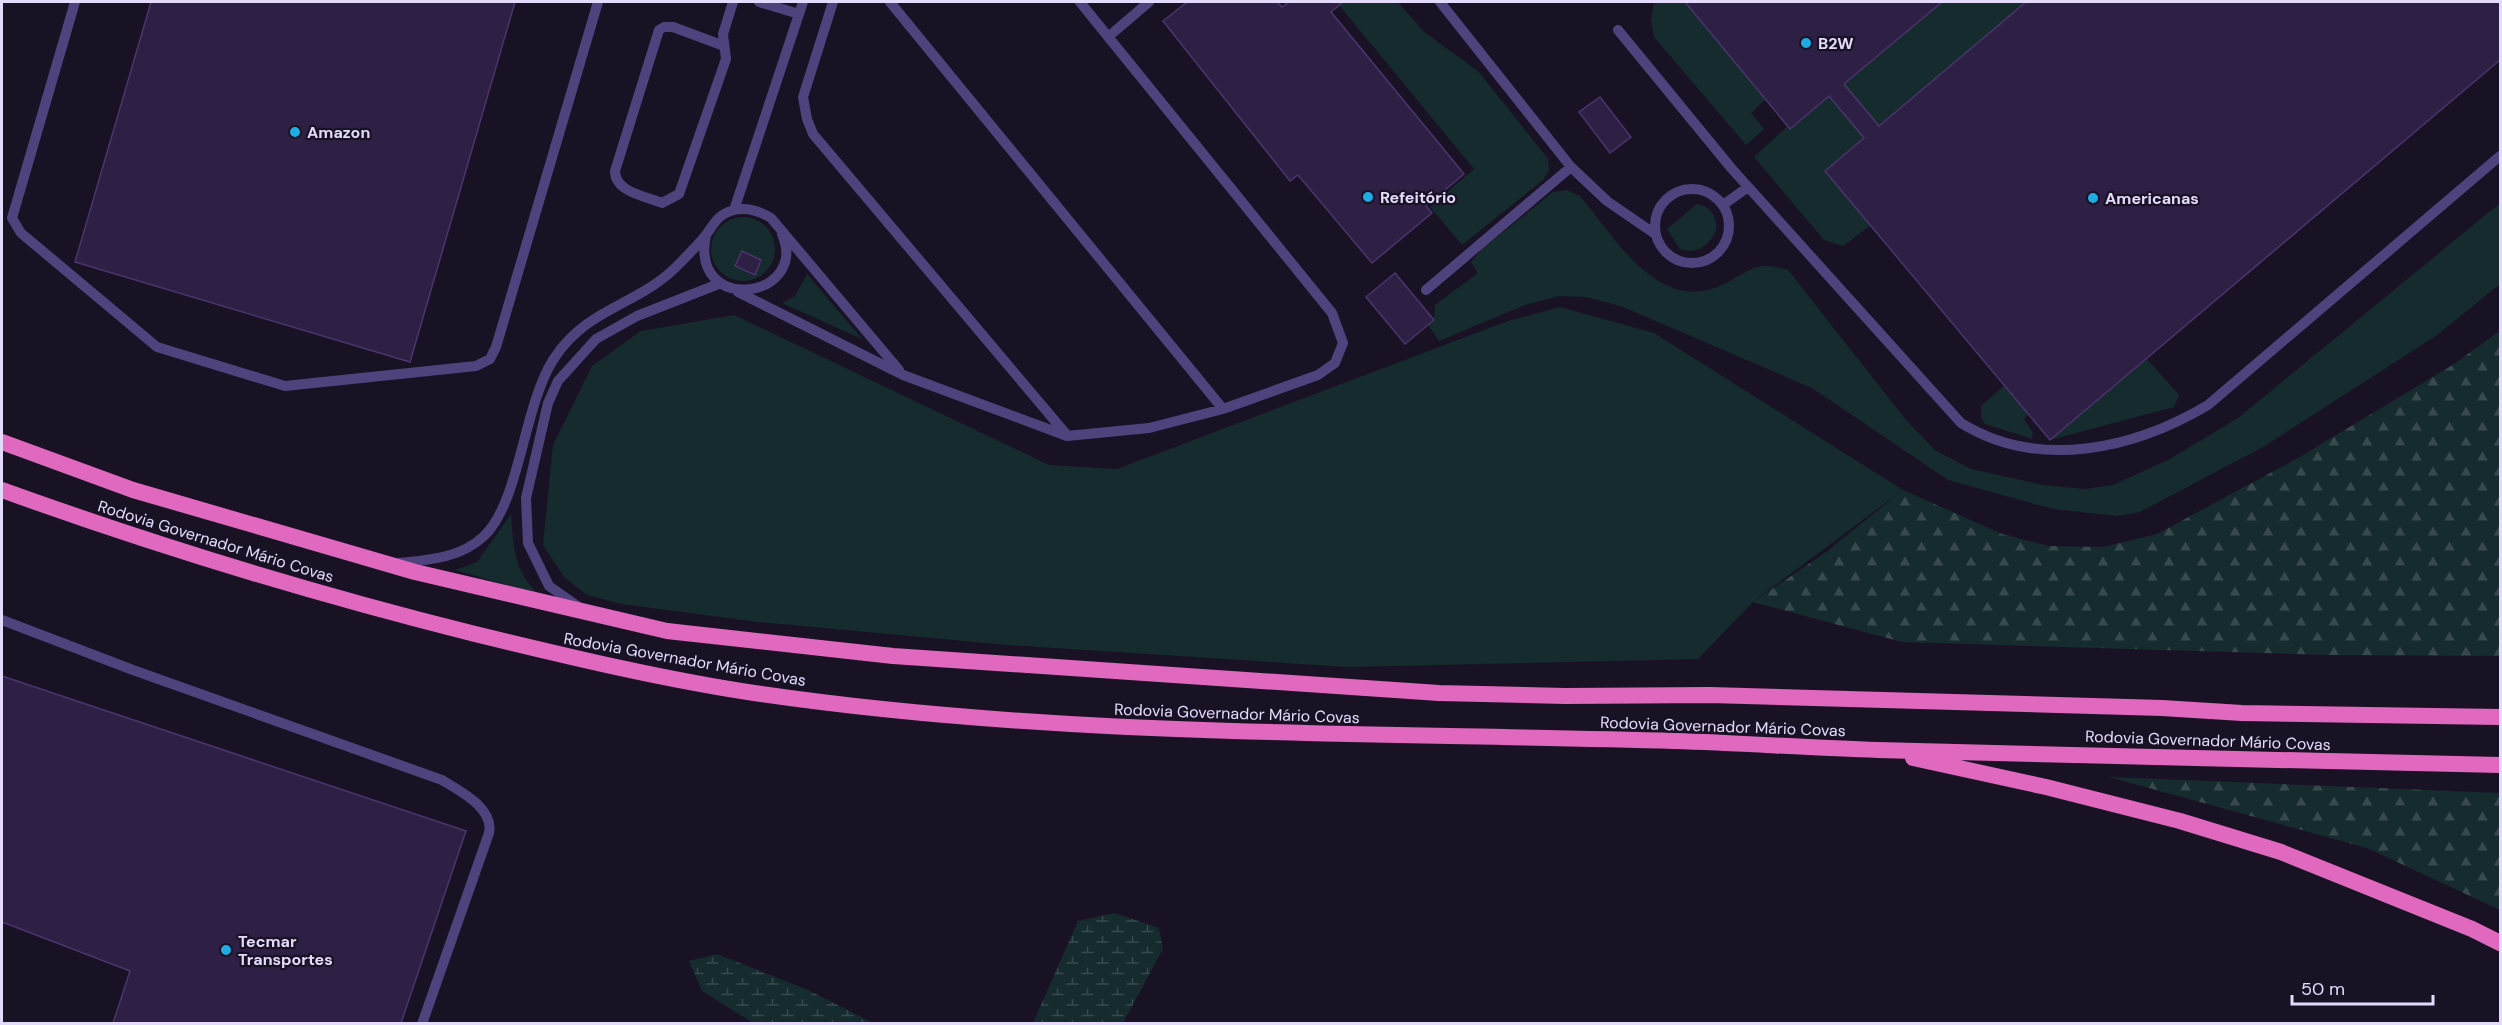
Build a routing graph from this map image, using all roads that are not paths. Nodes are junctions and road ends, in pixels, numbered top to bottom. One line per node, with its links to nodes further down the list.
1 (75, 2): 2 (lane)
2 (598, 2)
3 (733, 2): 14 (lane)
4 (759, 2): 11 (lane)
5 (803, 2): 11 (lane)
6 (833, 2): 28 (lane)
7 (890, 2): 27 (lane)
8 (1080, 2): 13 (lane)
9 (1440, 2): 16 (lane)
10 (1145, 3): 13 (lane)
11 (799, 14): 19 (lane)
12 (1618, 30): 17 (lane)
13 (1108, 37): 27 (lane)
14 (724, 46): 14 (lane)
15 (2500, 156): 17 (lane)
16 (1571, 166): 22 (lane); 24 (lane)
17 (1748, 187): 18 (lane)
18 (1723, 205): 22 (lane); 22 (lane)
19 (734, 210): 20 (lane); 21 (lane)
20 (779, 228): 25 (lane); 26 (lane)
21 (706, 234): 23 (lane); 31 (lane)
22 (1655, 234)
23 (721, 283): 25 (lane); 32 (lane)
24 (1426, 290)
25 (738, 292): 26 (lane)
26 (903, 375): 28 (lane)
27 (1223, 409): 28 (lane)
28 (1067, 436)
29 (2, 442): 31 (highway, Rodovia Governador Mário Covas)
30 (2, 490): 35 (highway, Rodovia Governador Mário Covas)
31 (390, 564): 32 (highway, Rodovia Governador Mário Covas)
32 (586, 612): 34 (highway, Rodovia Governador Mário Covas)
33 (2, 620): 38 (lane)
34 (2500, 717)
35 (1874, 750): 36 (highway, Rodovia Governador Mário Covas); 37 (highway)
36 (2500, 765)
37 (2500, 943)
38 (422, 1023)

